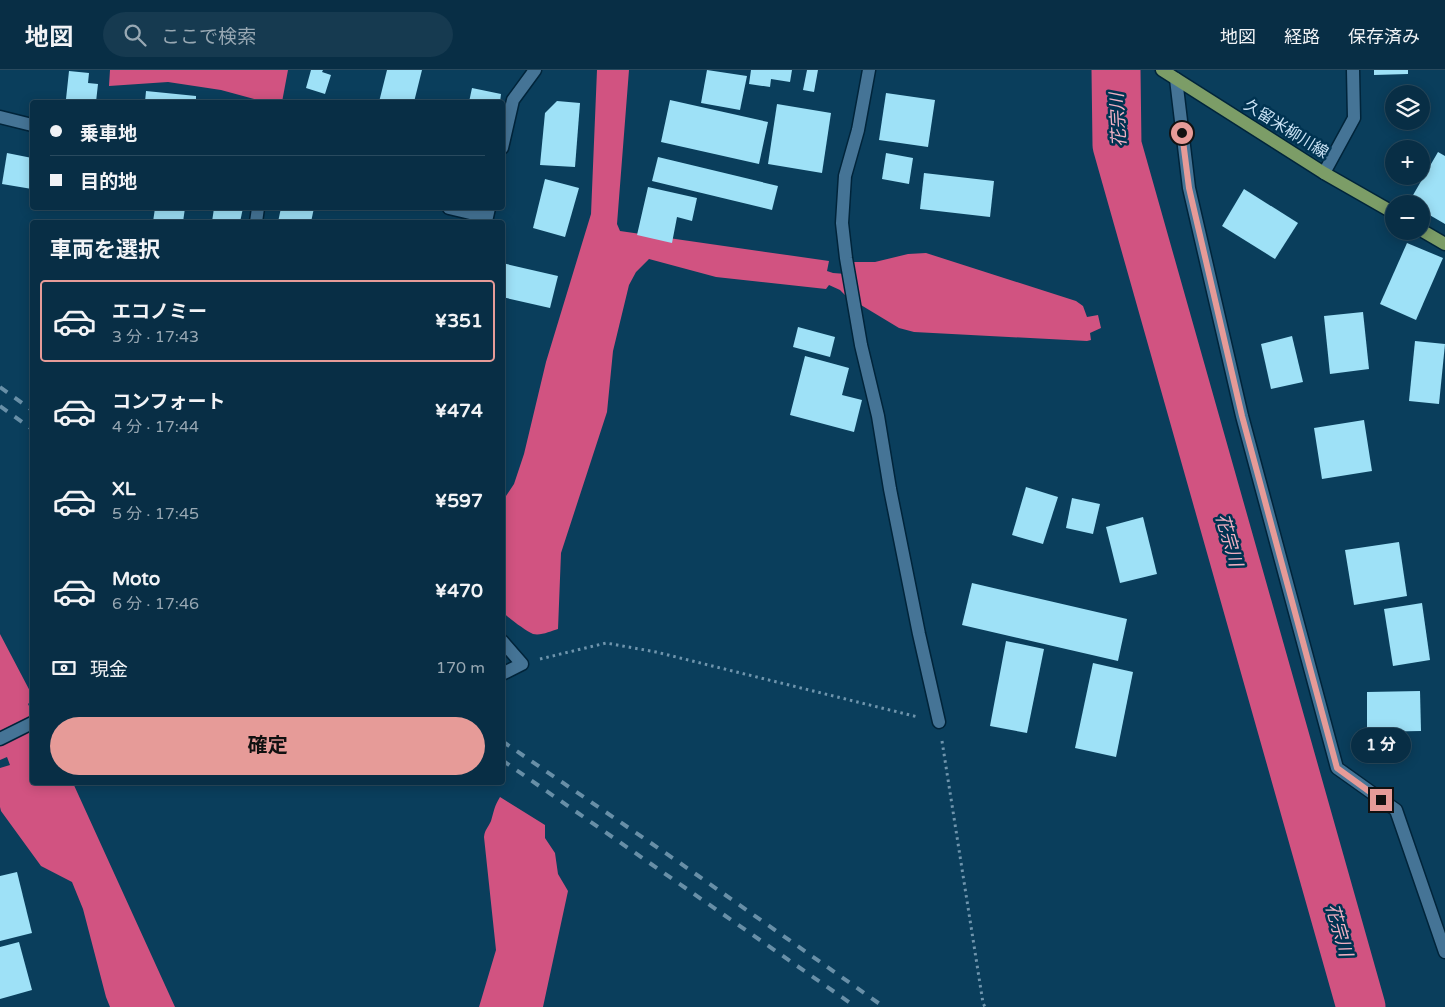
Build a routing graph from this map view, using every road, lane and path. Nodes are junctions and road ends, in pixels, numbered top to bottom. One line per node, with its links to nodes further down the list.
1 (535, 70): 8 (street)
2 (869, 70): 18 (street)
3 (1162, 70): 5 (main road, 久留米柳川線)
4 (1353, 70): 9 (street)
5 (1176, 79): 9 (main road, 久留米柳川線); 21 (street)
6 (0, 117): 7 (street)
7 (30, 124)
8 (505, 135)
9 (1324, 172): 10 (main road, 久留米柳川線)
10 (1385, 209)
11 (457, 210): 12 (street)
12 (489, 210)
13 (1430, 235): 14 (main road)
14 (1445, 244)
15 (505, 644): 16 (street)
16 (522, 664): 17 (street); 18 (path)
17 (505, 672)
18 (939, 722): 22 (path)
19 (30, 724): 20 (street)
20 (0, 739)
21 (1445, 952)
22 (985, 1007)

